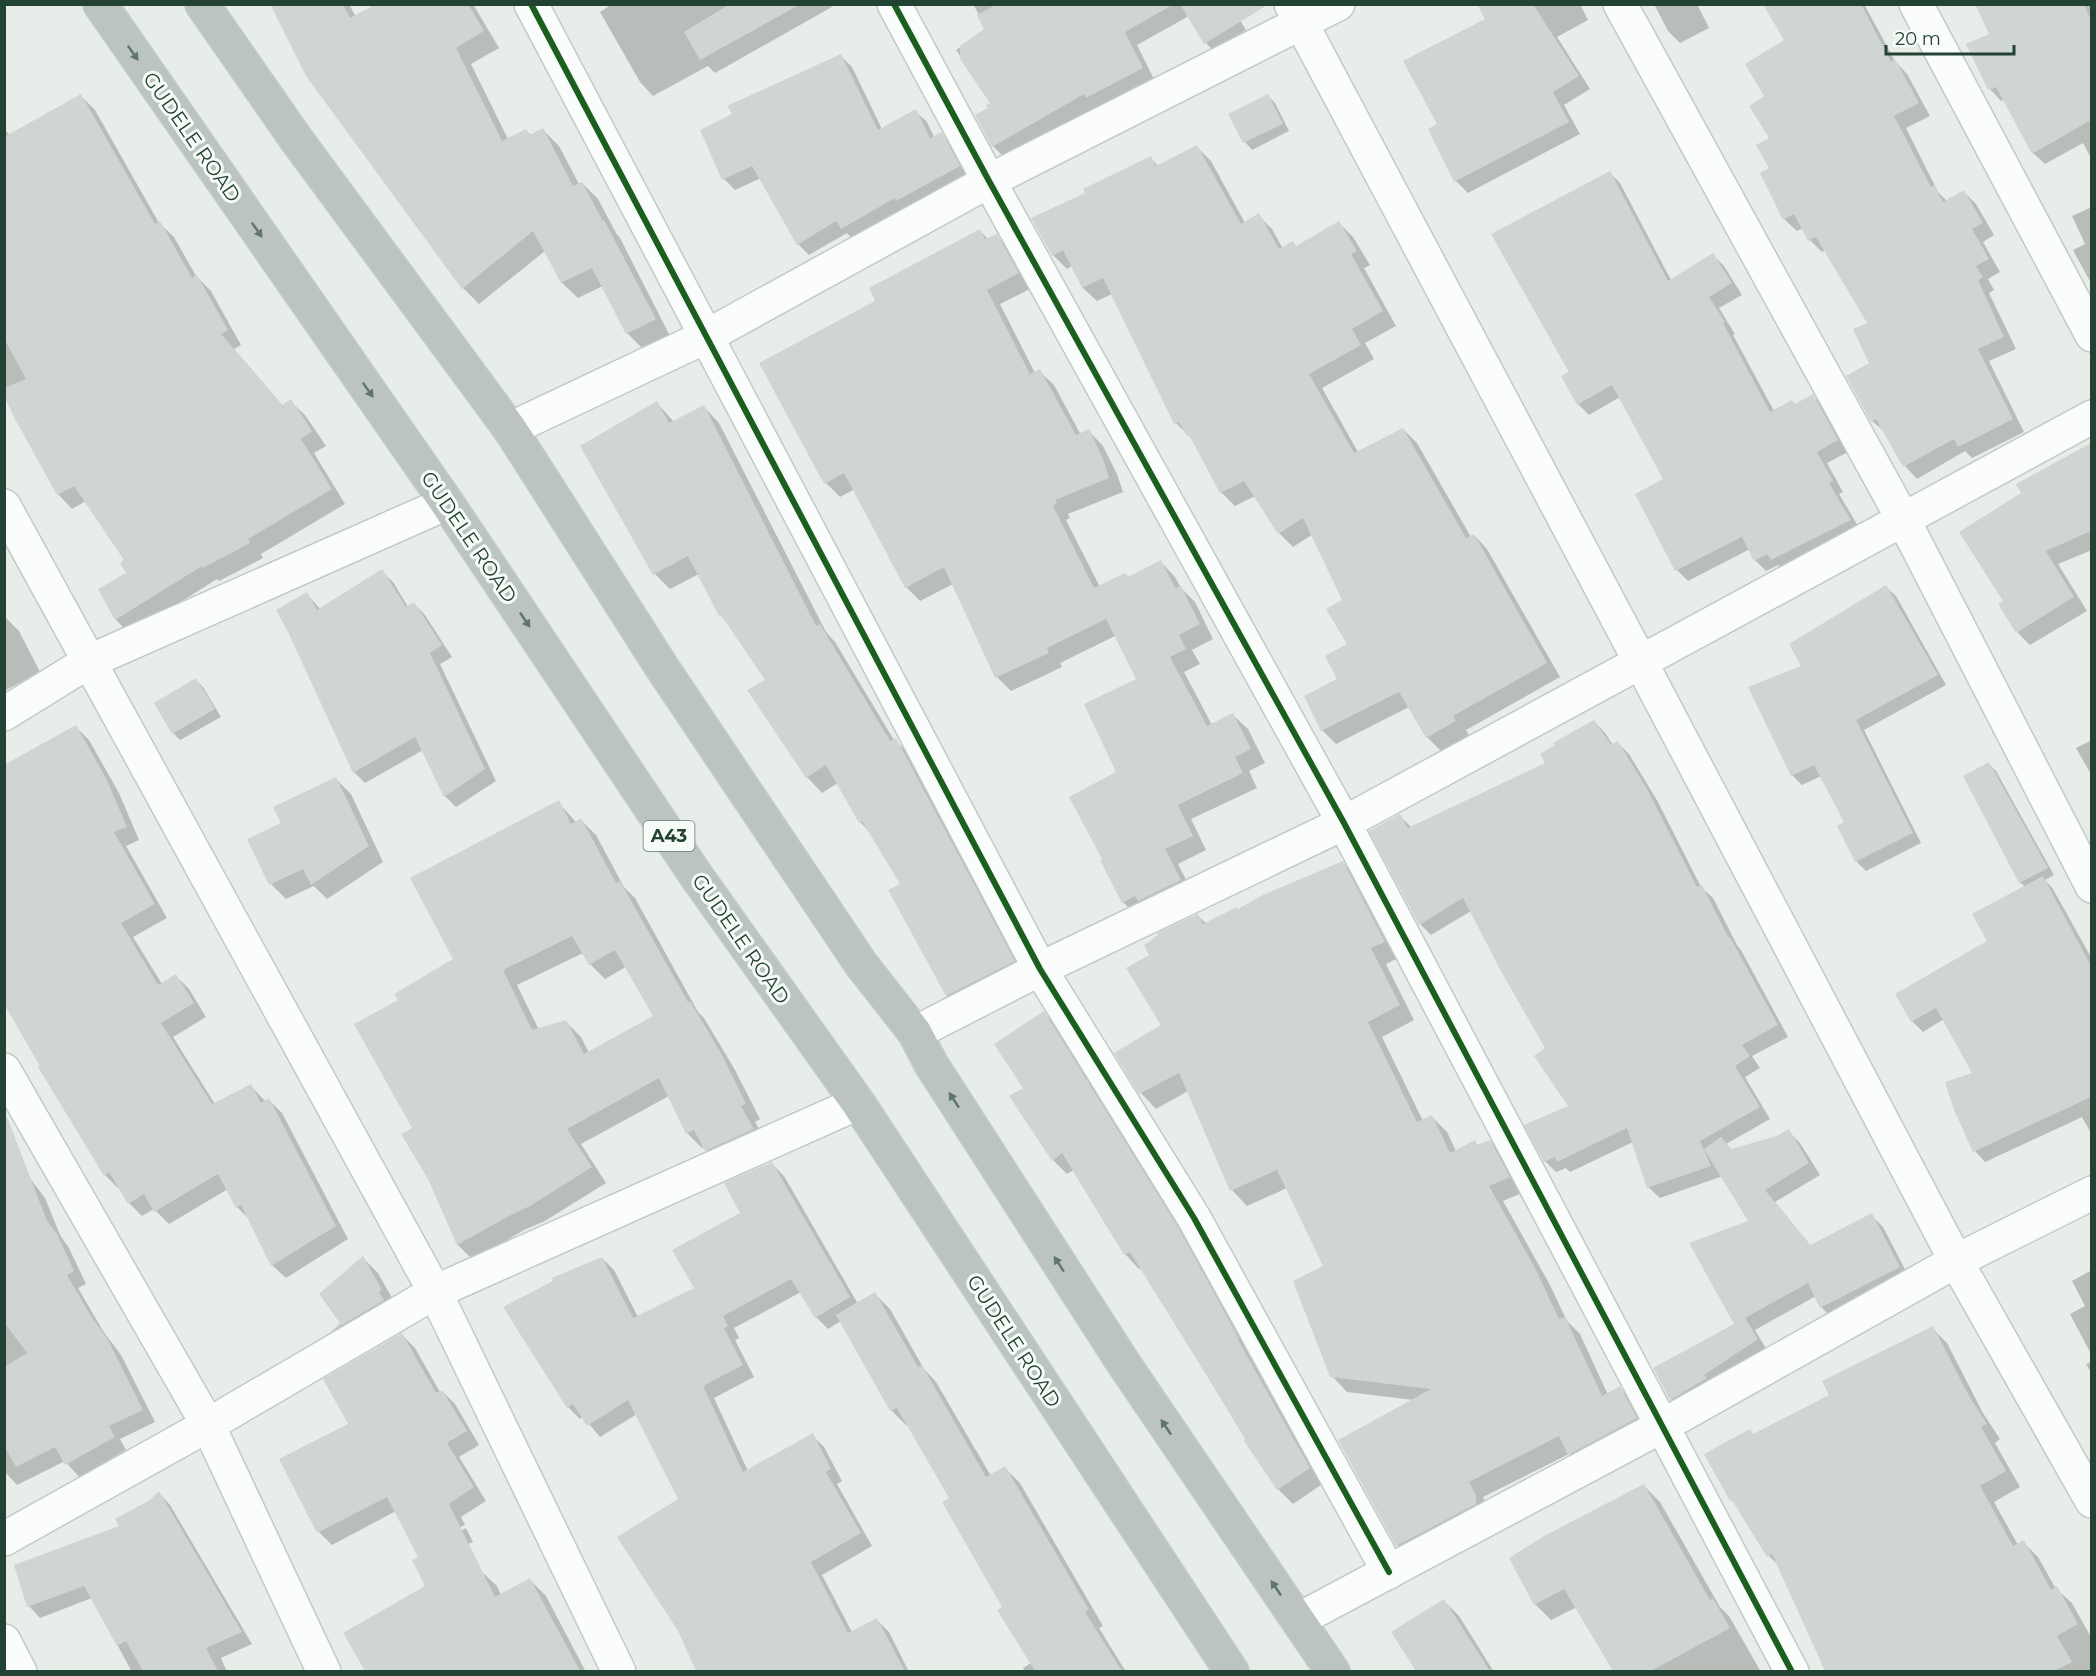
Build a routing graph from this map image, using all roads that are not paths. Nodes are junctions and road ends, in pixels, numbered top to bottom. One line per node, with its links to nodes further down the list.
1 (100, 4): 14 (highway, GUDELE ROAD / A43, one-way to 14)
2 (202, 4): 13 (highway)
3 (531, 4): 11 (street)
4 (894, 4): 9 (street)
5 (1338, 4): 8 (street)
6 (1620, 4): 16 (street)
7 (1916, 4): 10 (street)
8 (1295, 14): 9 (street); 17 (street)
9 (989, 181): 11 (street); 20 (street)
10 (2091, 335)
11 (707, 336): 13 (street); 22 (street)
12 (2091, 417): 16 (street)
13 (510, 429): 23 (highway)
14 (447, 503): 18 (street); 25 (highway, GUDELE ROAD / A43, one-way to 25)
15 (4, 506): 18 (street)
16 (1903, 519): 17 (street); 21 (street)
17 (1640, 661): 20 (street); 27 (street)
18 (88, 662): 19 (street); 28 (street)
19 (4, 714)
20 (1344, 823): 22 (street); 30 (street)
21 (2091, 886)
22 (1040, 969): 23 (street); 33 (street)
23 (915, 1034): 34 (highway, one-way to 23)
24 (4, 1070): 29 (street)
25 (858, 1103): 28 (street); 39 (highway, GUDELE ROAD / A43)
26 (2091, 1193): 27 (street)
27 (1956, 1261): 30 (street); 31 (street)
28 (435, 1292): 29 (street); 38 (street)
29 (208, 1425): 32 (street); 37 (street)
30 (1662, 1426): 33 (street); 41 (street)
31 (2091, 1501)
32 (4, 1539)
33 (1389, 1572): 34 (street)
34 (1298, 1620): 40 (highway)
35 (4, 1641): 36 (street)
36 (20, 1671)
37 (324, 1671)
38 (619, 1671)
39 (1232, 1671)
40 (1333, 1671)
41 (1792, 1671)

